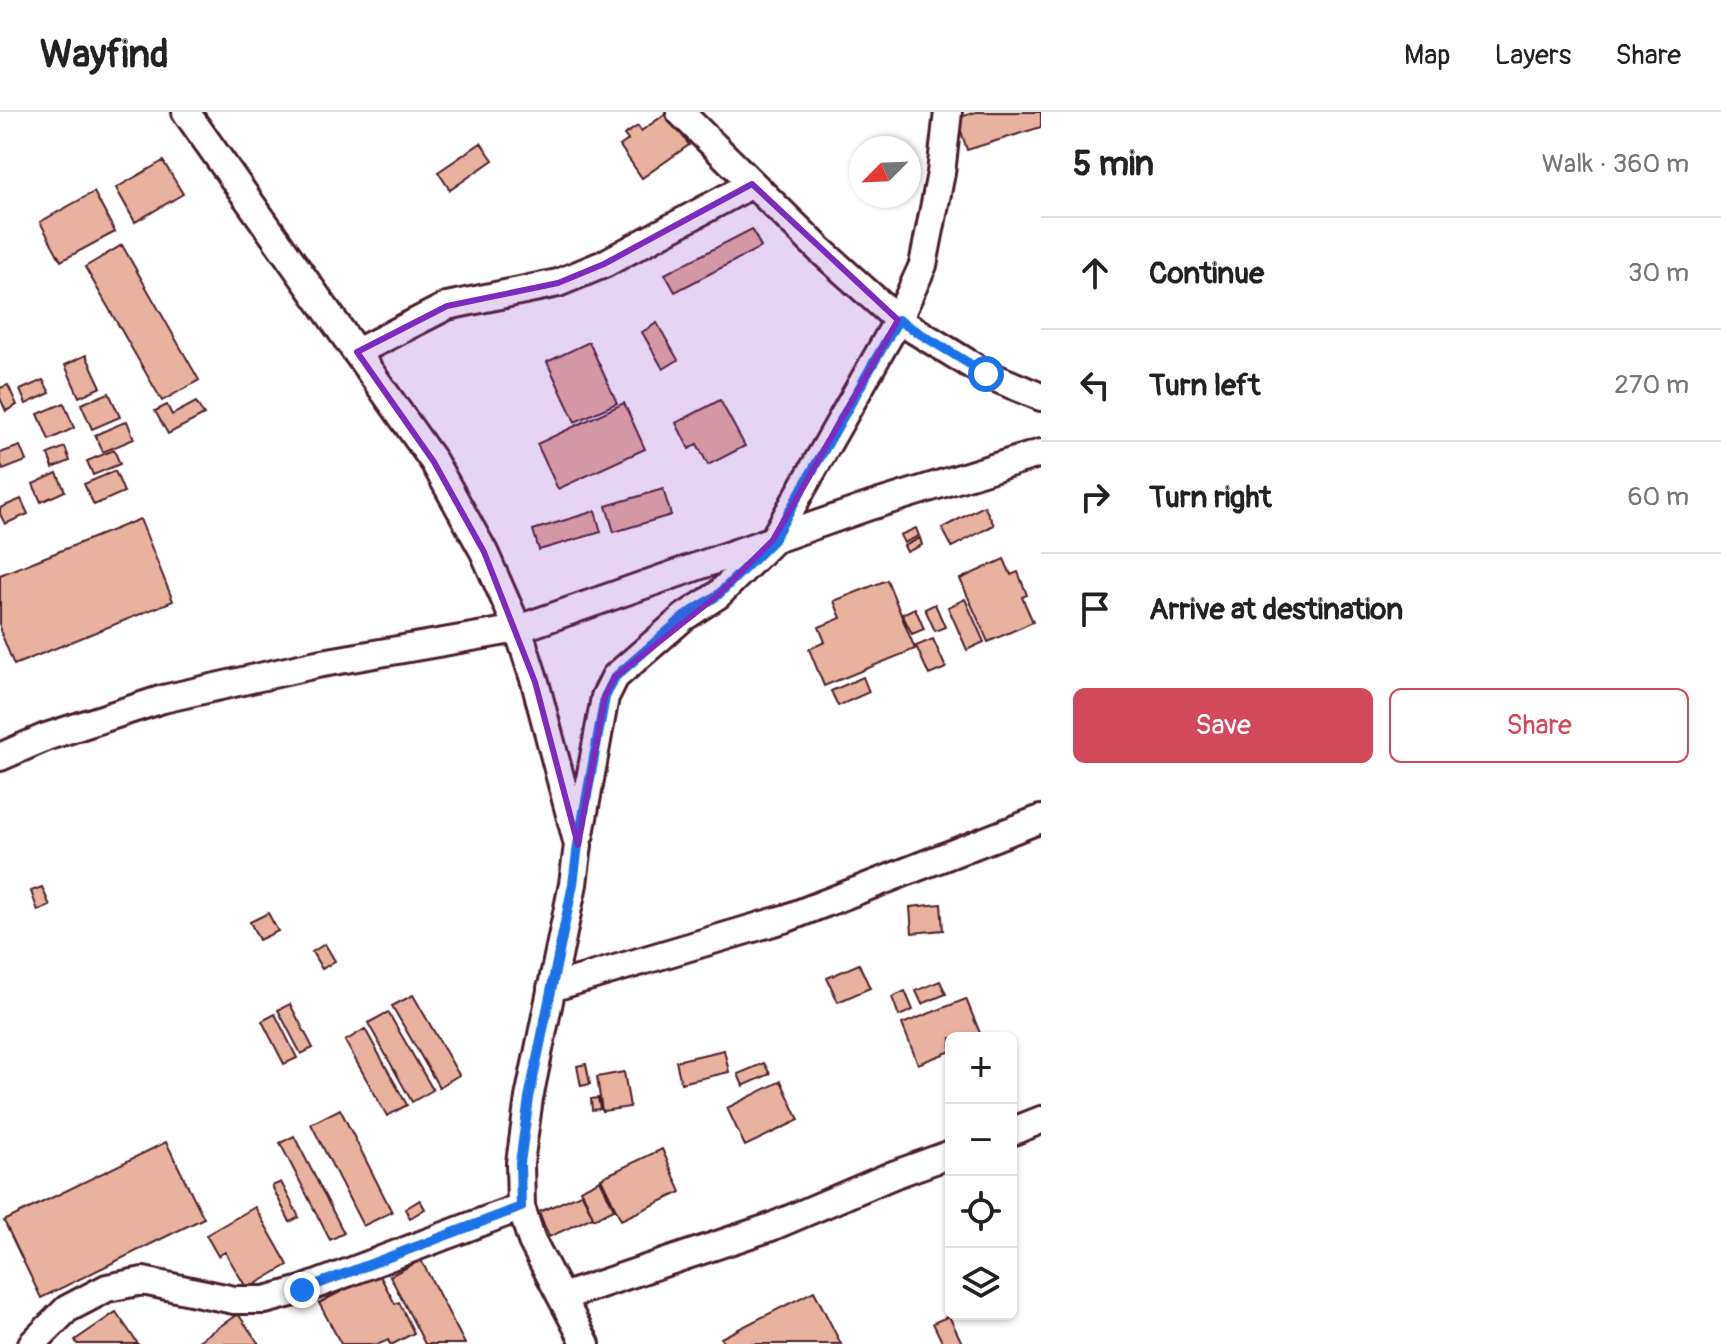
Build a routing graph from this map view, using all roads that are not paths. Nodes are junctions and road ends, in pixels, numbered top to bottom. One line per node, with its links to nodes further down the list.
1 (186, 112): 6 (street)
2 (680, 112): 4 (street)
3 (948, 112): 5 (street)
4 (752, 184): 5 (street); 6 (street)
5 (898, 320): 7 (street); 9 (street)
6 (357, 352): 10 (street)
7 (1041, 397)
8 (1041, 453): 9 (street)
9 (773, 540): 10 (street); 13 (street)
10 (518, 629): 11 (street); 13 (street)
11 (0, 757)
12 (1041, 819): 14 (street)
13 (578, 845): 14 (street)
14 (551, 988): 18 (street)
15 (1041, 1120): 16 (street)
16 (1017, 1130)
17 (945, 1156): 19 (street)
18 (521, 1207): 19 (street); 20 (street)
19 (562, 1297): 21 (street)
20 (32, 1344)
21 (586, 1344)

